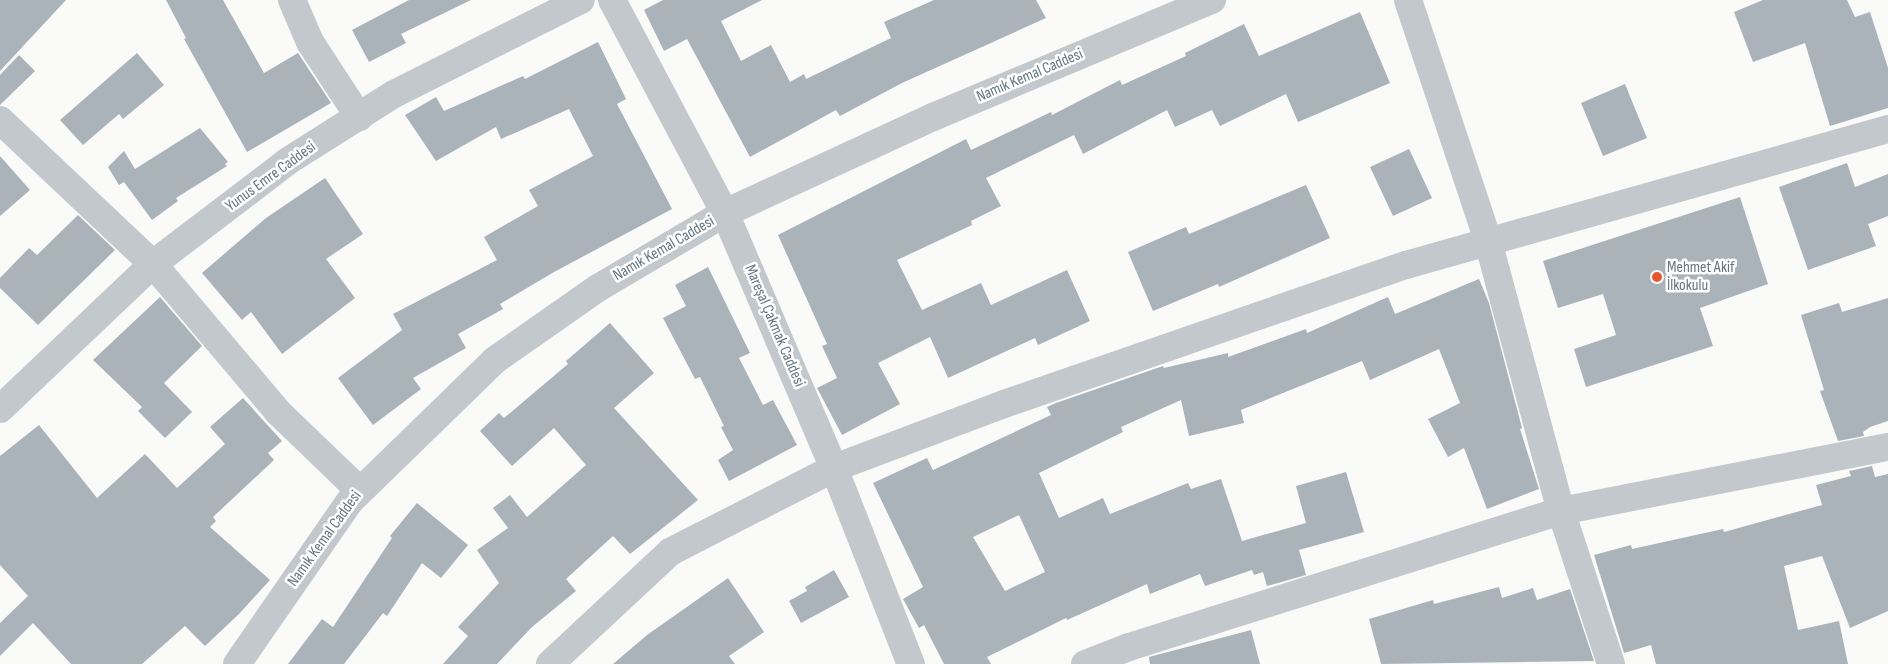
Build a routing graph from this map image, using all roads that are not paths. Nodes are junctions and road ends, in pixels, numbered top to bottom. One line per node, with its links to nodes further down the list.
1 (292, 0): 6 (street)
2 (581, 0): 6 (street, Yunus Emre Caddesi)
3 (612, 0): 9 (street, Mareşal Çakmak Caddesi)
4 (1212, 0): 9 (street, Namık Kemal Caddesi)
5 (1408, 0): 10 (street)
6 (359, 117): 11 (street, Yunus Emre Caddesi)
7 (0, 120): 11 (street)
8 (1888, 129): 10 (street)
9 (725, 213): 14 (street, Mareşal Çakmak Caddesi); 15 (street, Namık Kemal Caddesi)
10 (1488, 241): 14 (street); 16 (street)
11 (154, 264): 12 (street, Yunus Emre Caddesi); 15 (street)
12 (0, 409)
13 (1888, 446): 16 (street)
14 (834, 468): 18 (street); 19 (street, Mareşal Çakmak Caddesi)
15 (360, 491): 17 (street, Namık Kemal Caddesi)
16 (1561, 511): 20 (street); 21 (street)
17 (237, 664)
18 (550, 664)
19 (911, 664)
20 (1085, 664)
21 (1611, 664)

